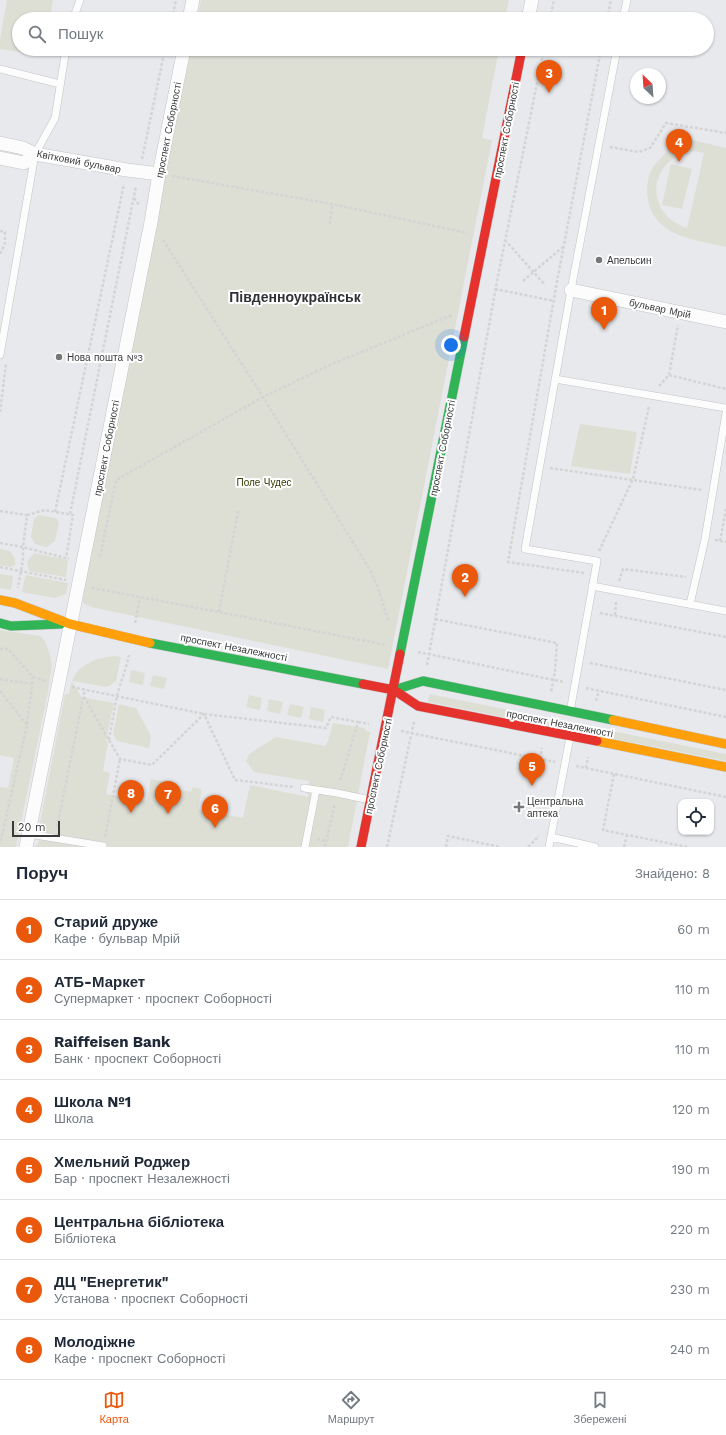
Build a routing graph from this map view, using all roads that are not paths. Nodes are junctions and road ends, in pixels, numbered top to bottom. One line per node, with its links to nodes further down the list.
1 (80, 0): 5 (lane)
2 (193, 0): 6 (street)
3 (532, 0): 7 (street)
4 (627, 0): 8 (lane)
5 (76, 12)
6 (190, 12)
7 (529, 12)
8 (624, 12)
9 (65, 56): 14 (lane)
10 (183, 56): 18 (street, проспект Соборності)
11 (521, 56): 31 (street, проспект Соборності)
12 (616, 56): 19 (lane)
13 (0, 69): 14 (lane)
14 (60, 84): 16 (lane)
15 (0, 143): 16 (street, Квітковий бульвар)
16 (35, 154): 17 (street); 18 (street, Квітковий бульвар); 21 (lane)
17 (0, 158)
18 (159, 174): 30 (street, проспект Соборності)
19 (571, 290): 20 (street, бульвар Мрій); 22 (lane)
20 (726, 322)
21 (0, 355)
22 (555, 379): 23 (lane); 25 (lane)
23 (726, 408)
24 (726, 413): 27 (lane)
25 (592, 586): 27 (lane); 32 (lane)
26 (0, 600): 30 (street, проспект Незалежності)
27 (690, 604): 28 (lane)
28 (726, 611)
29 (0, 623): 30 (street, проспект Незалежності)
30 (70, 624): 31 (street, проспект Незалежності); 39 (street, проспект Соборності)
31 (394, 690): 32 (street, проспект Незалежності); 33 (street, проспект Незалежності); 38 (street, проспект Соборності)
32 (570, 712): 34 (street, проспект Незалежності)
33 (570, 736): 35 (street, проспект Незалежності); 40 (lane)
34 (726, 744)
35 (726, 768)
36 (304, 788): 37 (lane)
37 (316, 790): 38 (lane); 43 (lane)
38 (370, 800): 44 (street, проспект Соборності)
39 (29, 834): 41 (lane); 42 (street, проспект Соборності)
40 (551, 837): 45 (lane); 46 (lane)
41 (103, 846)
42 (26, 847)
43 (305, 847)
44 (361, 847)
45 (549, 847)
46 (595, 847)

